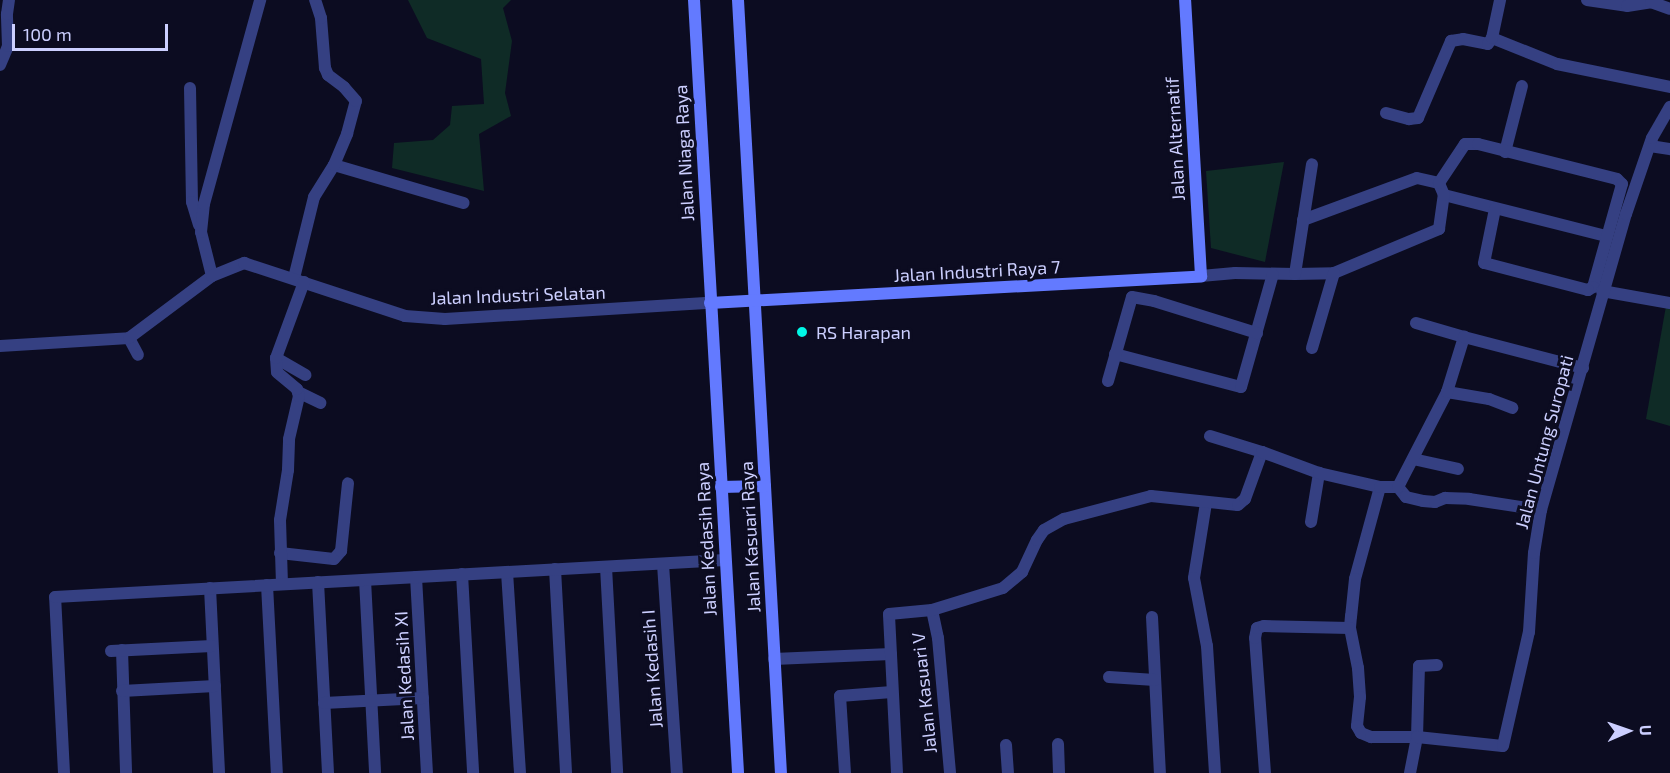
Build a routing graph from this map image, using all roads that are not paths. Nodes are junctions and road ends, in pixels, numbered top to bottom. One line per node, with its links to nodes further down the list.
1 (9, 0): 12 (street)
2 (260, 0): 27 (street)
3 (315, 0): 22 (street)
4 (694, 0): 37 (main road, Jalan Niaga Raya)
5 (738, 0): 36 (main road)
6 (1185, 0): 33 (main road, Jalan Alternatif)
7 (1500, 0): 11 (street)
8 (1587, 0): 9 (street)
9 (1602, 1): 10 (street)
10 (1670, 9)
11 (1492, 38): 14 (street); 17 (street)
12 (0, 64)
13 (1522, 86): 20 (street)
14 (1670, 87)
15 (190, 88): 27 (street)
16 (1670, 107): 18 (street, Jalan Untung Suropati)
17 (1386, 113)
18 (1650, 146): 19 (street); 35 (street, Jalan Untung Suropati)
19 (1670, 149)
20 (1505, 152): 23 (street); 28 (street)
21 (1312, 164): 26 (street)
22 (334, 165): 24 (street); 34 (street)
23 (1441, 189): 25 (street); 26 (street); 29 (street)
24 (464, 203)
25 (1495, 209): 28 (street); 28 (street)
26 (1303, 220): 31 (street)
27 (201, 232): 32 (street)
28 (1606, 236)
29 (1334, 273): 31 (street); 44 (street)
30 (1273, 274): 31 (street); 33 (street); 40 (street)
31 (1295, 274)
32 (212, 276): 34 (street, Jalan Industri Selatan); 41 (street, Jalan Industri Selatan)
33 (1201, 276): 36 (main road, Jalan Industri Raya 7)
34 (299, 280): 37 (street, Jalan Industri Selatan); 47 (street)
35 (1602, 291): 38 (street); 48 (street, Jalan Untung Suropati)
36 (755, 300): 37 (main road, Jalan Industri Raya 7); 61 (main road, Jalan Kasuari Raya)
37 (710, 303): 62 (main road, Jalan Kedasih Raya)
38 (1670, 303)
39 (1416, 323): 42 (street)
40 (1257, 333): 46 (street); 46 (street)
41 (129, 338): 43 (street); 45 (street)
42 (1464, 338): 48 (street); 52 (street)
43 (0, 346)
44 (1312, 348)
45 (138, 354)
46 (1115, 354): 50 (street)
47 (276, 358): 49 (street); 51 (street)
48 (1583, 368): 66 (street, Jalan Untung Suropati)
49 (306, 375)
50 (1108, 381)
51 (298, 392): 53 (street); 68 (street)
52 (1447, 392): 54 (street); 57 (street)
53 (321, 403)
54 (1512, 408)
55 (1210, 436): 56 (street)
56 (1262, 452): 59 (street); 65 (street)
57 (1413, 459): 58 (street); 63 (street)
58 (1458, 469)
59 (1319, 473): 64 (street); 67 (street)
60 (348, 483): 68 (street)
61 (765, 486): 62 (main road); 86 (main road, Jalan Kasuari Raya)
62 (721, 487): 69 (main road, Jalan Kedasih Raya)
63 (1398, 487): 64 (street); 66 (street)
64 (1380, 488): 83 (street)
65 (1206, 503): 81 (street); 119 (street)
66 (1541, 510): 96 (street, Jalan Untung Suropati)
67 (1311, 522)
68 (280, 554): 78 (street)
69 (725, 560): 70 (street); 111 (main road, Jalan Kedasih Raya)
70 (663, 564): 71 (street); 110 (street, Jalan Kedasih I)
71 (606, 567): 72 (street); 109 (street)
72 (555, 569): 73 (street); 108 (street)
73 (507, 572): 74 (street); 107 (street)
74 (462, 574): 75 (street); 106 (street)
75 (416, 577): 76 (street); 93 (street, Jalan Kedasih XI)
76 (365, 580): 77 (street); 94 (street)
77 (318, 582): 78 (street); 95 (street)
78 (282, 584): 79 (street)
79 (267, 585): 80 (street); 102 (street)
80 (210, 588): 84 (street); 99 (street)
81 (932, 610): 85 (street); 115 (street, Jalan Kasuari V)
82 (1152, 617): 89 (street)
83 (1350, 628): 96 (street); 120 (street)
84 (213, 646): 90 (street); 91 (street)
85 (891, 654): 86 (street); 92 (street)
86 (774, 659): 112 (main road, Jalan Kasuari Raya)
87 (1437, 665): 96 (street)
88 (1109, 677): 89 (street)
89 (1155, 680): 118 (street)
90 (215, 686): 91 (street); 101 (street)
91 (122, 691): 100 (street)
92 (892, 692): 113 (street); 114 (street)
93 (423, 698): 94 (street); 105 (street, Jalan Kedasih XI)
94 (371, 700): 95 (street); 104 (street)
95 (324, 703): 103 (street)
96 (1417, 737): 121 (street)
97 (1058, 744): 117 (street)
98 (1006, 745): 116 (street)
99 (64, 773)
100 (126, 773)
101 (219, 773)
102 (277, 773)
103 (328, 773)
104 (375, 773)
105 (427, 773)
106 (473, 773)
107 (520, 773)
108 (566, 773)
109 (617, 773)
110 (677, 773)
111 (738, 773)
112 (781, 773)
113 (844, 773)
114 (897, 773)
115 (950, 773)
116 (1008, 773)
117 (1059, 773)
118 (1160, 773)
119 (1215, 773)
120 (1265, 773)
121 (1410, 773)

